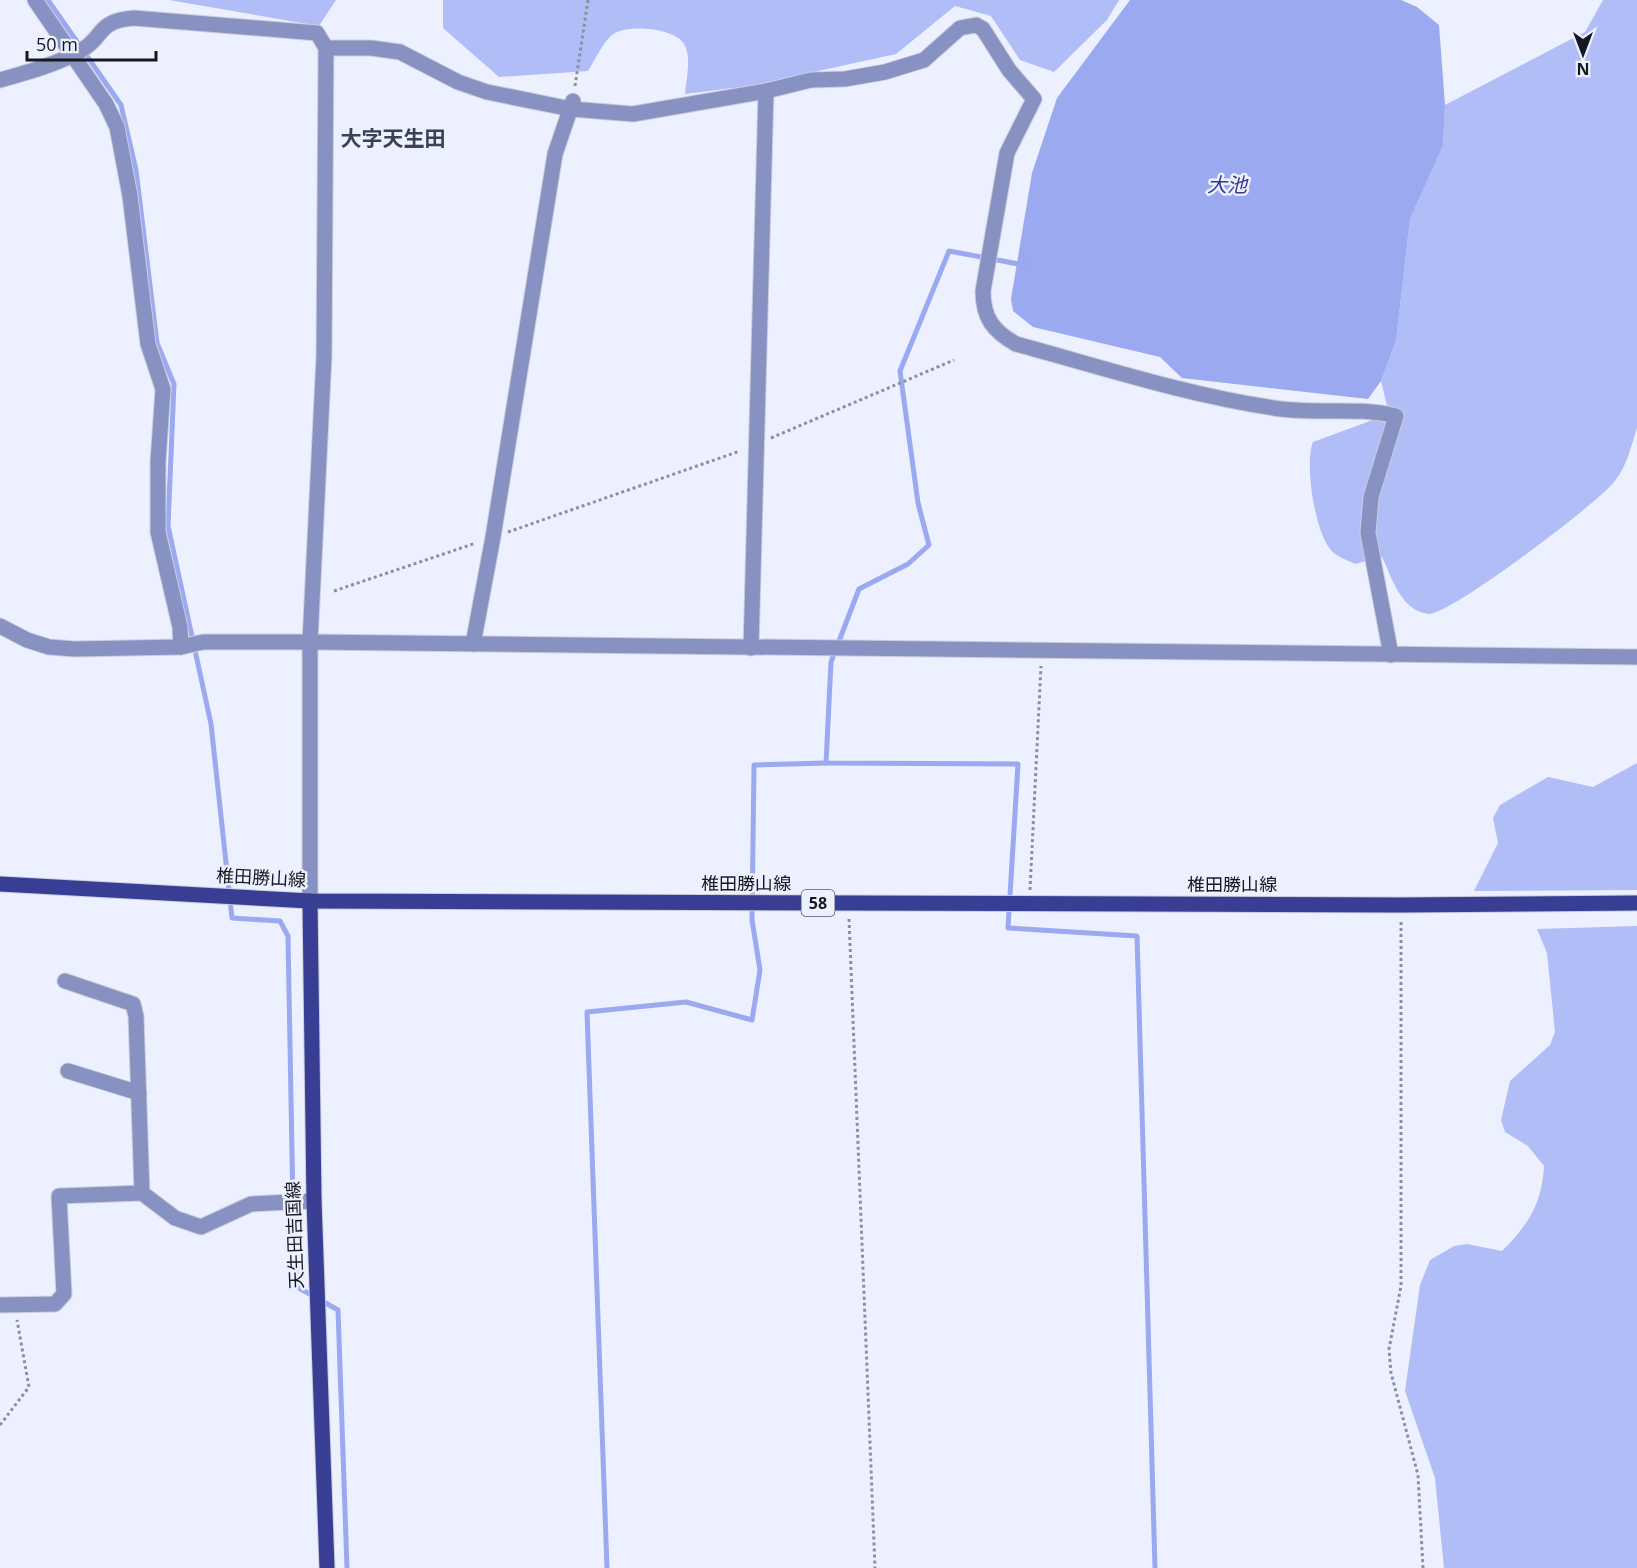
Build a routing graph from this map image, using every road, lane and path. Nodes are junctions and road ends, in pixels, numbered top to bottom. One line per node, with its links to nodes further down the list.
1 (35, 0): 4 (street)
2 (588, 0): 7 (path)
3 (326, 48): 4 (street); 7 (street); 13 (street)
4 (71, 54): 5 (street); 15 (street)
5 (0, 80)
6 (766, 91): 7 (street); 9 (street); 18 (street)
7 (572, 104): 10 (street)
8 (954, 360): 9 (path)
9 (756, 445): 10 (path); 16 (street)
10 (493, 537): 11 (path); 14 (street)
11 (334, 591)
12 (0, 626): 15 (street)
13 (310, 642): 14 (street); 15 (street); 21 (street)
14 (473, 644): 16 (street)
15 (181, 647)
16 (751, 648): 17 (street)
17 (1042, 651): 18 (street); 24 (path)
18 (1391, 655): 19 (street)
19 (1632, 657)
20 (0, 884): 21 (main road, 椎田勝山線 / 58)
21 (310, 901): 23 (main road, 椎田勝山線 / 58); 30 (main road, 天生田吉国線)
22 (1637, 903): 25 (main road, 椎田勝山線 / 58)
23 (848, 904): 24 (main road, 椎田勝山線 / 58); 35 (path)
24 (1029, 904): 25 (main road, 椎田勝山線 / 58)
25 (1401, 905): 36 (path)
26 (65, 981): 28 (street)
27 (69, 1071): 28 (street)
28 (139, 1093): 29 (street)
29 (142, 1193): 30 (street); 31 (street)
30 (314, 1201): 34 (main road, 天生田吉国線)
31 (7, 1306): 32 (street); 33 (path)
32 (0, 1318)
33 (0, 1425)
34 (327, 1568)
35 (875, 1568)
36 (1423, 1568)

